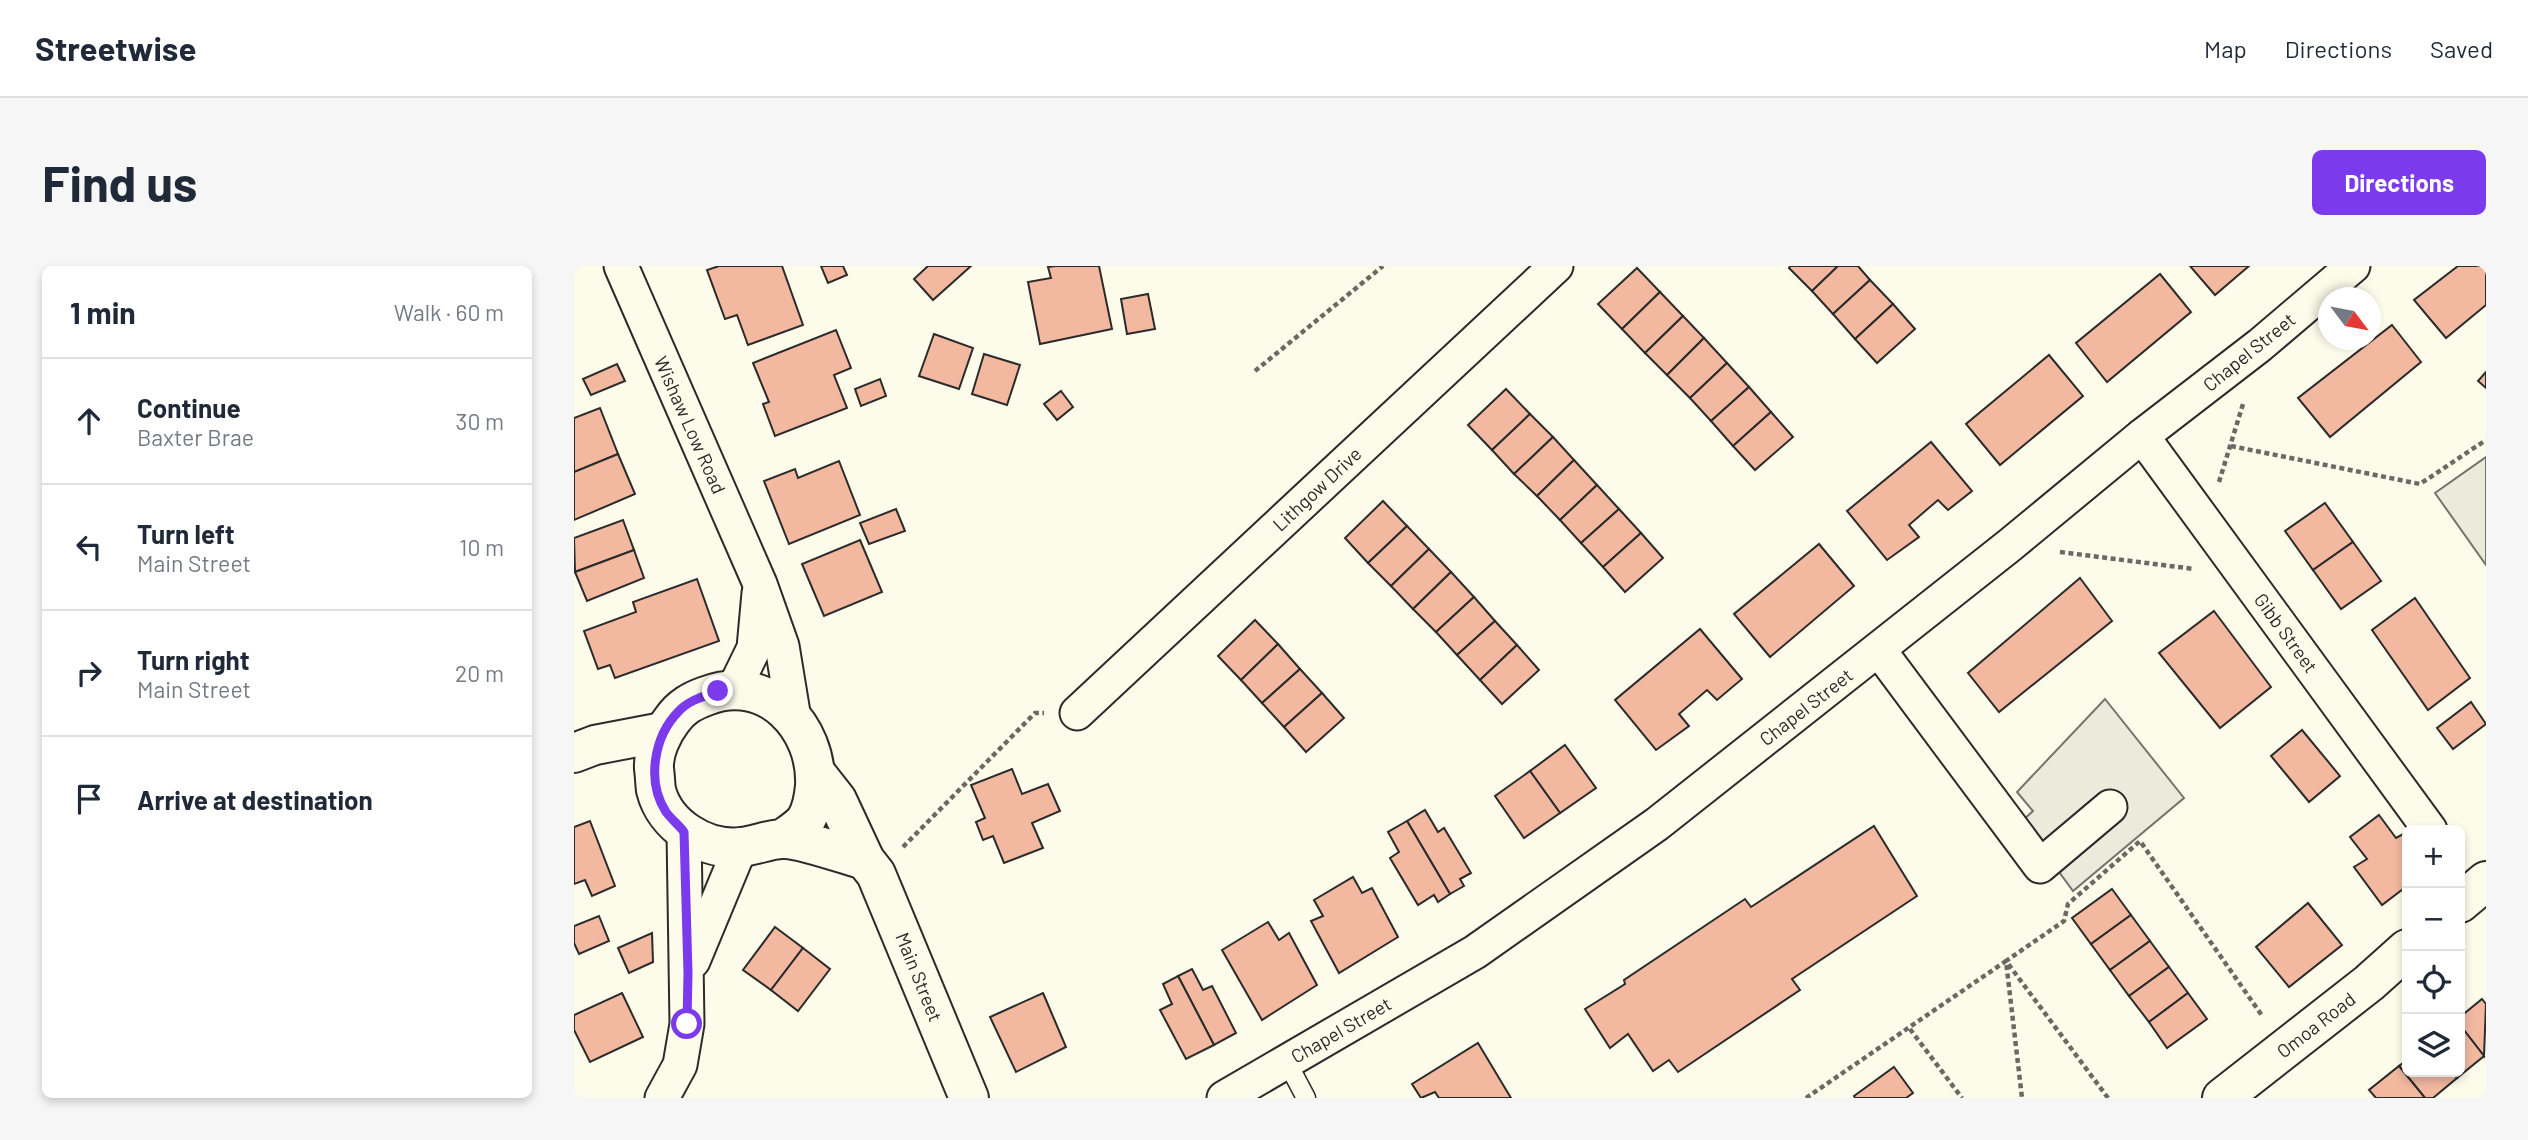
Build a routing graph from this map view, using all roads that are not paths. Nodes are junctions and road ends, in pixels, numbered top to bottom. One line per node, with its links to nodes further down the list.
1 (621, 266): 5 (street, Wishaw Low Road)
2 (1556, 266): 8 (street, Lithgow Drive)
3 (2353, 266): 4 (street, Chapel Street)
4 (2141, 436): 6 (street, Chapel Street); 15 (street, Gibb Street)
5 (760, 584): 7 (street, Wishaw Low Road); 9 (street, Wishaw Low Road)
6 (1879, 650): 14 (street); 22 (street, Chapel Street)
7 (734, 690): 9 (street, Main Street); 10 (street, Main Street)
8 (1077, 713)
9 (794, 719): 12 (street, Main Street)
10 (663, 732): 11 (street); 13 (street, Main Street)
11 (585, 749): 13 (street)
12 (816, 772): 17 (street, Main Street); 19 (street, Main Street)
13 (656, 790): 16 (street)
14 (2110, 807)
15 (2426, 825)
16 (684, 832): 18 (street); 21 (street)
17 (785, 838): 18 (street); 19 (street)
18 (740, 848): 21 (street)
19 (870, 867): 24 (street, Main Street)
20 (2405, 951): 27 (street, Omoa Road)
21 (688, 973): 23 (street)
22 (1287, 1062): 25 (street, Chapel Street); 26 (lane)
23 (662, 1098)
24 (969, 1098)
25 (1224, 1098)
26 (1307, 1098)
27 (2221, 1098)

